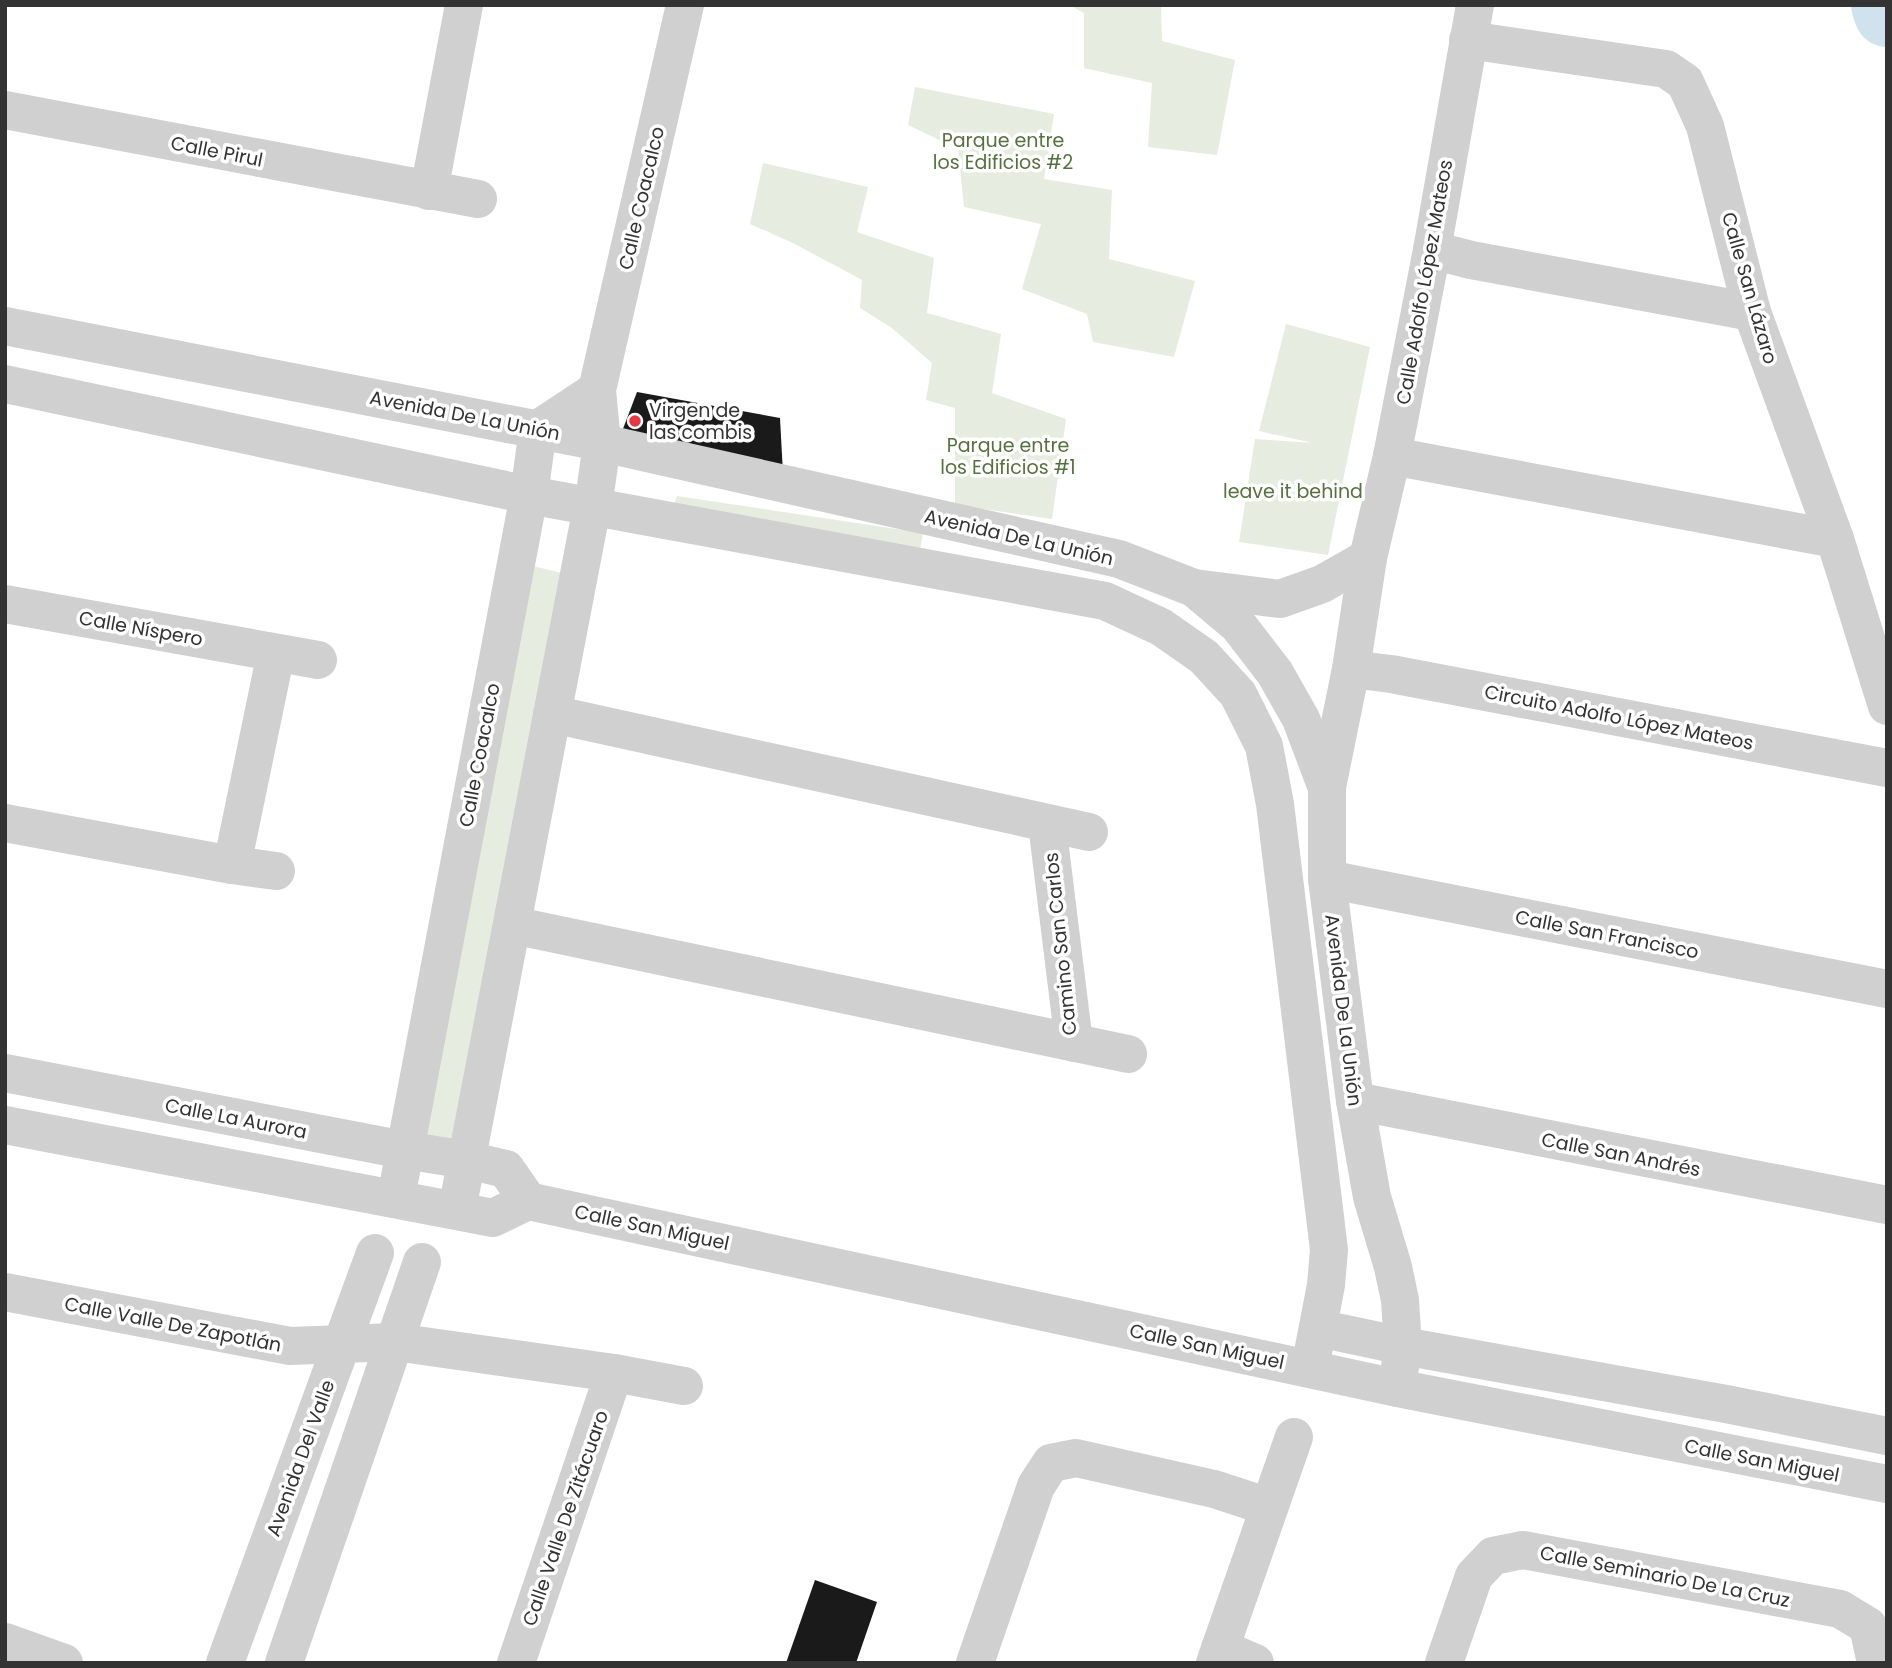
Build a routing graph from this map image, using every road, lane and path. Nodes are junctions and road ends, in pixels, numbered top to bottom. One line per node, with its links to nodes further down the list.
1 (464, 5): 5 (street)
2 (685, 5): 11 (street, Calle Coacalco)
3 (1471, 23): 7 (street, Calle Adolfo López Mateos); 8 (street, Calle San Lázaro)
4 (5, 110): 5 (street, Calle Pirul)
5 (429, 191): 6 (street, Calle Pirul)
6 (478, 199)
7 (1432, 250): 8 (street); 14 (street, Calle Adolfo López Mateos)
8 (1752, 312): 17 (street, Calle San Lázaro)
9 (5, 326): 12 (street, Avenida De La Unión)
10 (5, 384): 15 (street)
11 (597, 390): 12 (street); 13 (street, Calle Coacalco)
12 (538, 429): 13 (street, Avenida De La Unión); 15 (street, Calle Coacalco)
13 (602, 443): 16 (street, Calle Coacalco); 19 (street, Avenida De La Unión)
14 (1392, 456): 17 (street); 18 (street, Calle Adolfo López Mateos)
15 (529, 495): 16 (street); 41 (street, Calle Coacalco)
16 (592, 506): 25 (street, Calle Coacalco); 50 (street)
17 (1835, 539): 24 (street, Calle San Lázaro)
18 (1368, 558): 19 (street); 23 (street, Calle Adolfo López Mateos)
19 (1194, 588): 27 (street, Avenida De La Unión)
20 (5, 604): 21 (street, Calle Níspero)
21 (276, 653): 22 (street, Calle Níspero); 31 (street)
22 (318, 660)
23 (1350, 669): 26 (street, Circuito Adolfo López Mateos); 27 (street, Calle Adolfo López Mateos)
24 (1887, 706)
25 (552, 714): 29 (street, Camino San Carlos); 34 (street, Calle Coacalco)
26 (1887, 768)
27 (1327, 788): 33 (street, Avenida De La Unión)
28 (5, 823): 31 (street)
29 (1047, 824): 30 (street); 36 (street, Camino San Carlos)
30 (1089, 832)
31 (232, 866): 32 (street)
32 (276, 871)
33 (1327, 879): 35 (street, Calle San Francisco); 39 (street, Avenida De La Unión)
34 (512, 925): 36 (street, Camino San Carlos); 42 (street, Calle Coacalco)
35 (1887, 989)
36 (1074, 1043): 37 (street)
37 (1128, 1054)
38 (5, 1073): 41 (street, Calle La Aurora)
39 (1355, 1101): 45 (street, Calle San Andrés); 53 (street, Avenida De La Unión)
40 (5, 1125): 43 (street)
41 (404, 1150): 42 (street, Calle La Aurora); 43 (street, Calle Coacalco)
42 (467, 1160): 44 (street); 46 (street, Calle Coacalco)
43 (396, 1198): 46 (street)
44 (527, 1201): 46 (street); 54 (street, Calle San Miguel)
45 (1887, 1205)
46 (457, 1210)
47 (374, 1253): 52 (street, Avenida Del Valle)
48 (422, 1262): 51 (street)
49 (5, 1292): 52 (street, Calle Valle De Zapotlán)
50 (1318, 1328): 53 (street); 54 (street)
51 (395, 1342): 52 (street); 55 (street); 66 (street)
52 (342, 1346): 65 (street, Avenida Del Valle)
53 (1403, 1346): 57 (street, Avenida De La Unión); 58 (street)
54 (1310, 1368): 57 (street, Calle San Miguel)
55 (614, 1373): 56 (street); 67 (street, Calle Valle De Zitácuaro)
56 (684, 1387)
57 (1397, 1388): 60 (street, Calle San Miguel)
58 (1887, 1436)
59 (1294, 1437): 61 (street)
60 (1887, 1484)
61 (1269, 1507): 63 (street); 68 (street)
62 (5, 1643): 64 (street)
63 (1218, 1656): 69 (street)
64 (64, 1663)
65 (225, 1663)
66 (284, 1663)
67 (516, 1663)
68 (975, 1663)
69 (1255, 1663)
70 (1444, 1663): 71 (street, Calle Seminario De La Cruz)
71 (1876, 1663)

